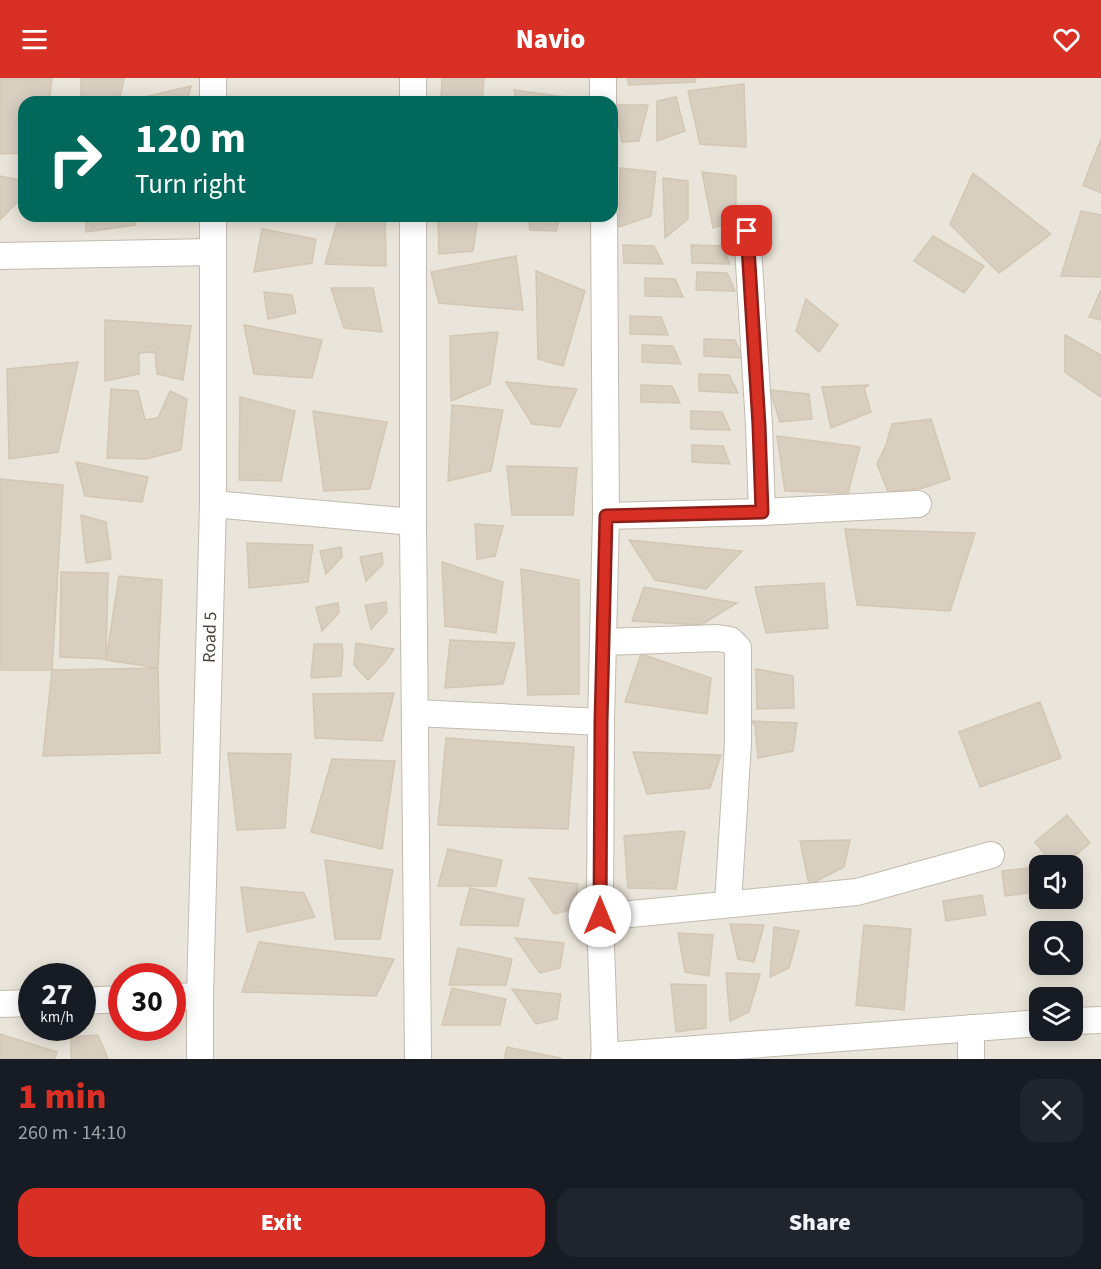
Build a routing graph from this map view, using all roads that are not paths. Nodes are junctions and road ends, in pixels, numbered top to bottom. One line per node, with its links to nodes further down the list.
1 (213, 78): 4 (street)
2 (413, 78): 5 (street)
3 (603, 78): 6 (street)
4 (213, 96)
5 (413, 96)
6 (603, 96)
7 (213, 222): 11 (street, Road 5)
8 (413, 222): 17 (street)
9 (604, 222): 16 (street)
10 (747, 231): 15 (street)
11 (213, 252): 12 (street); 13 (street, Road 5)
12 (0, 256)
13 (213, 504): 17 (street); 25 (street, Road 5)
14 (918, 504): 15 (street)
15 (762, 512): 16 (street)
16 (606, 516): 18 (street)
17 (413, 522): 19 (street)
18 (604, 642): 20 (street); 22 (street)
19 (415, 713): 20 (street); 34 (street)
20 (601, 722): 23 (street)
21 (991, 855): 22 (street)
22 (728, 904): 23 (street)
23 (600, 916): 32 (street)
24 (186, 996): 25 (street)
25 (200, 996): 33 (street, Road 5)
26 (18, 1003): 27 (street)
27 (0, 1004)
28 (1101, 1020): 29 (street)
29 (1083, 1021)
30 (1029, 1024): 31 (street)
31 (971, 1028): 32 (street); 35 (street)
32 (605, 1058)
33 (200, 1059)
34 (418, 1059)
35 (971, 1059)

